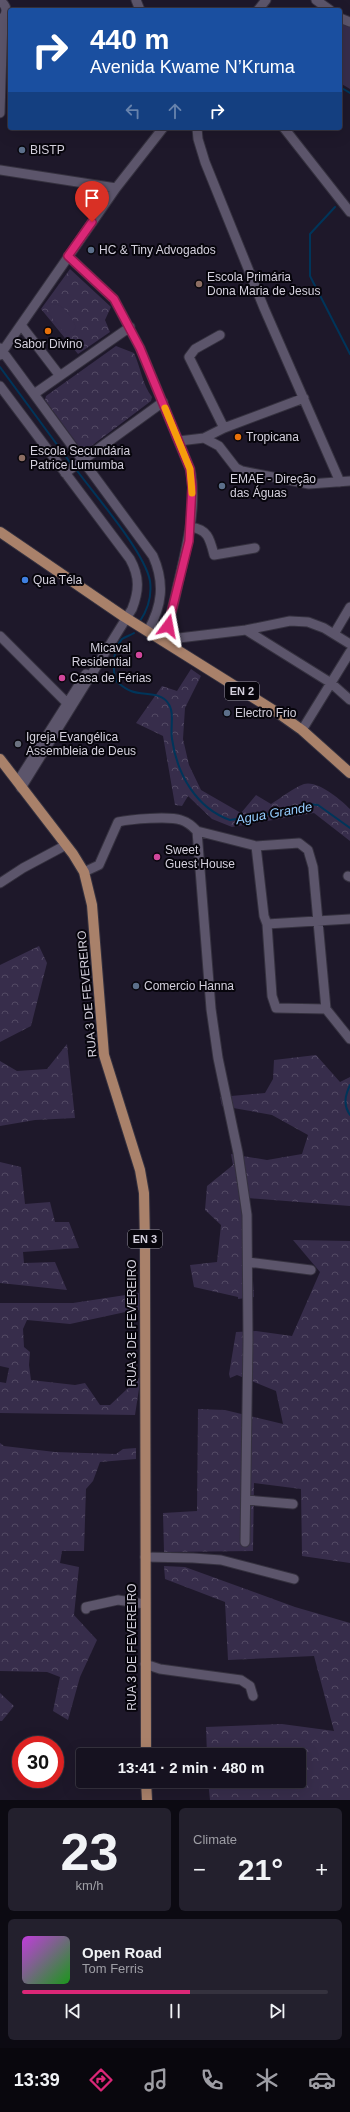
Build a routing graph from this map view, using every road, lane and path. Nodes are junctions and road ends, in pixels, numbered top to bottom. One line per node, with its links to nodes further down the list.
1 (266, 0): 4 (street)
2 (316, 0): 5 (street)
3 (2, 1): 6 (street)
4 (260, 8)
5 (327, 8)
6 (1, 19): 7 (street)
7 (0, 106): 8 (street)
8 (0, 113)
9 (161, 130): 13 (street)
10 (197, 130): 23 (street)
11 (286, 130): 14 (street)
12 (0, 170): 13 (street)
13 (116, 188): 15 (street)
14 (350, 212)
15 (68, 256): 16 (street); 17 (street)
16 (21, 325): 19 (street); 20 (street)
17 (130, 327): 20 (street); 24 (street)
18 (220, 335): 25 (street)
19 (1, 352): 22 (street)
20 (60, 376): 22 (street)
21 (0, 386): 28 (street)
22 (34, 394): 28 (street)
23 (304, 398): 25 (street); 30 (street)
24 (163, 402): 27 (street); 28 (street)
25 (224, 428): 26 (street)
26 (204, 438): 27 (street); 30 (street)
27 (179, 441): 31 (street)
28 (73, 466): 35 (street); 37 (street)
29 (350, 481): 30 (street)
30 (340, 482)
31 (190, 527): 33 (street); 40 (street)
32 (0, 532): 35 (main road)
33 (255, 548)
34 (350, 607): 38 (street)
35 (125, 617): 37 (main road, EN 2); 45 (street)
36 (246, 630): 38 (street); 40 (street); 43 (street)
37 (148, 632): 40 (main road, EN 2)
38 (334, 634): 41 (street)
39 (0, 636): 45 (street)
40 (162, 640): 46 (main road, EN 2)
41 (350, 644)
42 (350, 652): 43 (street)
43 (331, 683): 44 (street); 46 (street)
44 (350, 700)
45 (70, 706): 49 (street)
46 (302, 730): 48 (main road, EN 2)
47 (0, 759): 49 (main road, RUA 3 DE FEVEREIRO / EN 3)
48 (350, 774)
49 (20, 784): 51 (main road, RUA 3 DE FEVEREIRO / EN 3)
50 (197, 831): 52 (street); 53 (street); 60 (street)
51 (66, 845): 53 (main road, RUA 3 DE FEVEREIRO / EN 3); 54 (street)
52 (256, 846): 56 (street); 57 (street)
53 (84, 872): 65 (main road, RUA 3 DE FEVEREIRO / EN 3)
54 (0, 883)
55 (350, 919): 56 (street)
56 (319, 921): 57 (street); 58 (street)
57 (267, 924): 58 (street)
58 (326, 1009): 59 (street)
59 (350, 1039)
60 (248, 1262): 61 (street); 62 (street)
61 (312, 1270)
62 (246, 1500): 63 (street); 64 (street)
63 (293, 1504)
64 (245, 1542)
65 (145, 1557): 66 (street); 67 (main road, RUA 3 DE FEVEREIRO / EN 3)
66 (294, 1579)
67 (145, 1604): 68 (street); 69 (main road, RUA 3 DE FEVEREIRO / EN 3)
68 (86, 1609)
69 (145, 1664): 70 (street); 71 (main road, RUA 3 DE FEVEREIRO / EN 3)
70 (253, 1696)
71 (146, 1748)
72 (146, 1788): 73 (main road)
73 (147, 1800)

